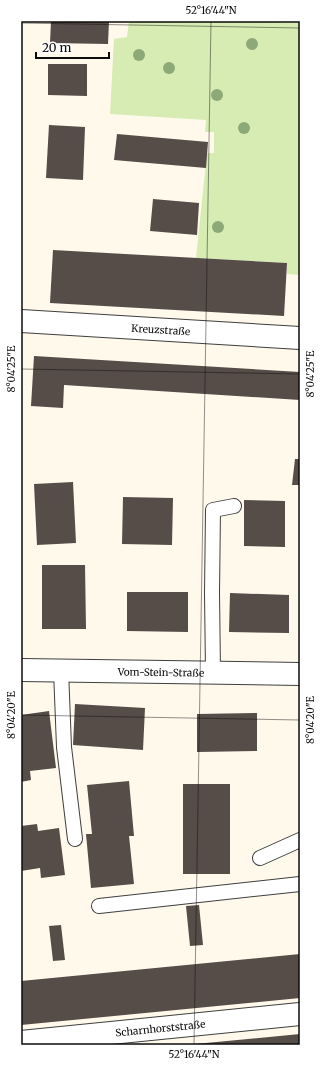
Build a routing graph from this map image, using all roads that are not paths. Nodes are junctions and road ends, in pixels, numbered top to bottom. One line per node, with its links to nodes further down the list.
1 (21, 321): 2 (street, Kreuzstraße)
2 (300, 338)
3 (234, 506): 6 (lane)
4 (21, 670): 5 (street, Vom-Stein-Straße)
5 (61, 670): 6 (street, Vom-Stein-Straße); 8 (lane)
6 (213, 672): 7 (street, Vom-Stein-Straße)
7 (300, 674)
8 (75, 839)
9 (300, 840): 10 (lane)
10 (260, 858)
11 (300, 884): 12 (lane)
12 (99, 906)
13 (300, 1014): 14 (street, Scharnhorststraße)
14 (21, 1042)

